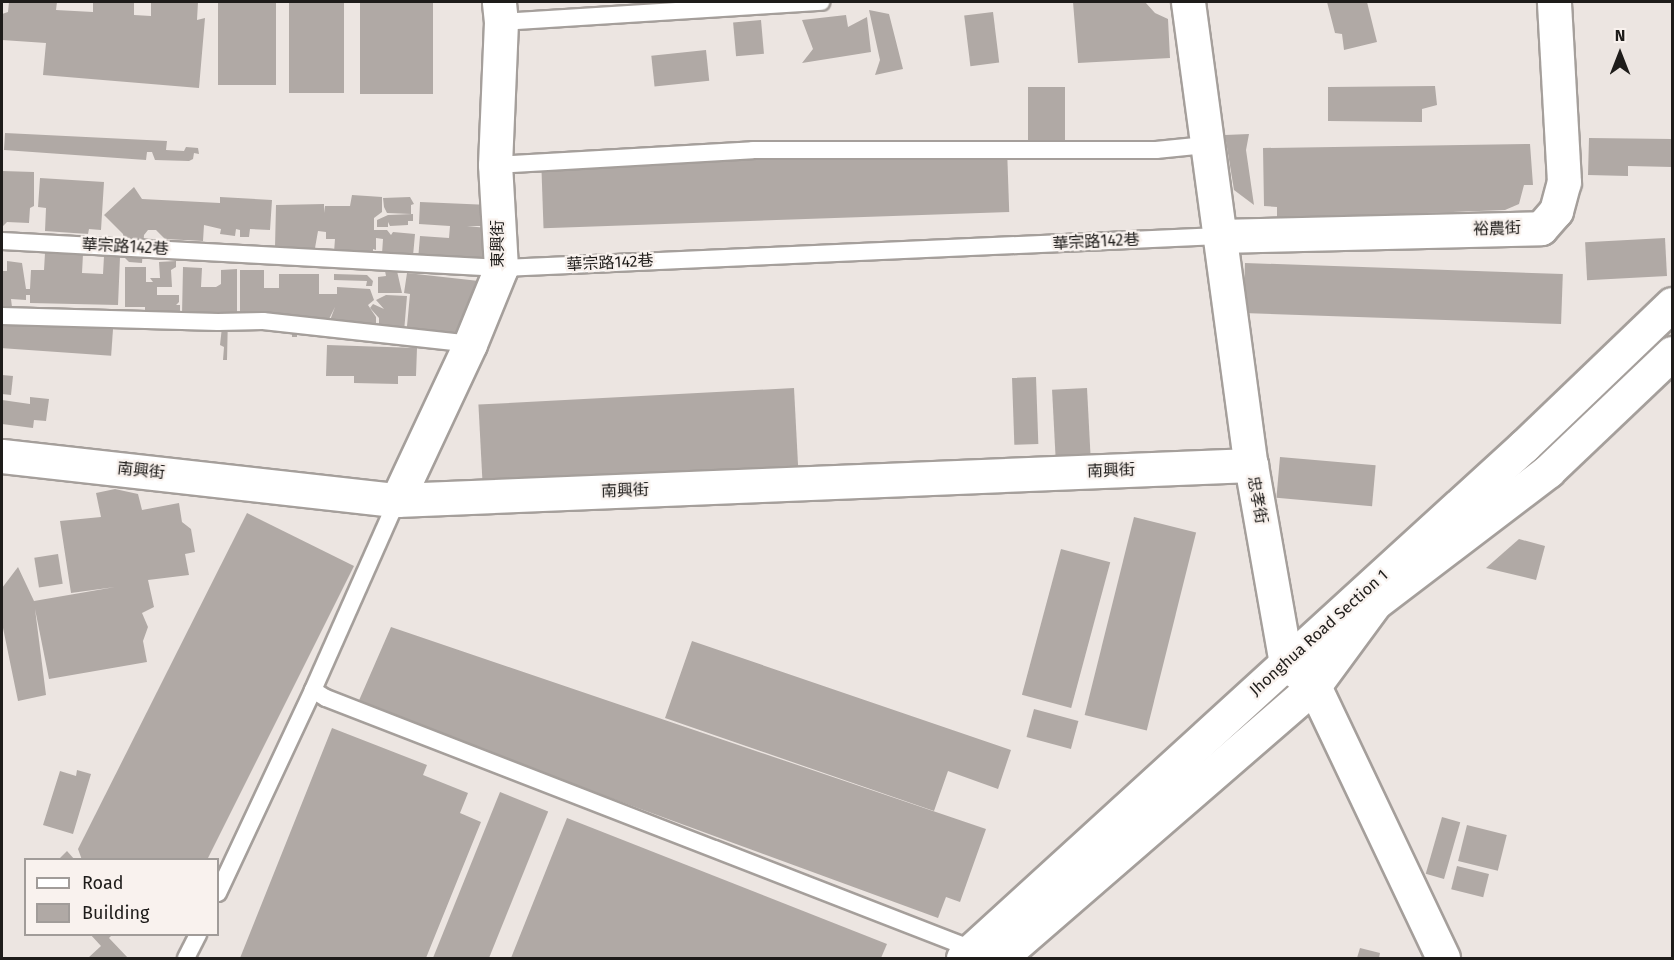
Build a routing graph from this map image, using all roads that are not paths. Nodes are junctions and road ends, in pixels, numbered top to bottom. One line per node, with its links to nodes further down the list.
1 (811, 2): 4 (lane)
2 (1188, 2): 5 (street, 忠孝街)
3 (1554, 2): 7 (street, 裕農街)
4 (500, 12): 6 (street, 東興街)
5 (1206, 145): 6 (lane); 7 (street, 忠孝街)
6 (495, 165): 9 (street, 東興街)
7 (1219, 236): 9 (lane, 華宗路142巷); 15 (street, 忠孝街)
8 (2, 241): 9 (lane, 華宗路142巷)
9 (501, 268): 12 (street, 東興街)
10 (1672, 304): 17 (street, Jhonghua Road Section 1)
11 (2, 316): 12 (lane)
12 (470, 344): 16 (street, 東興街)
13 (1672, 353): 18 (street, Jhonghua Road Section 1)
14 (2, 456): 16 (street, 南興街)
15 (1251, 465): 16 (street, 南興街); 17 (street, 忠孝街)
16 (397, 500): 19 (lane)
17 (1287, 664): 18 (street); 22 (street, Jhonghua Road Section 1)
18 (1314, 686): 22 (street, Jhonghua Road Section 1); 24 (street)
19 (313, 690): 20 (lane); 22 (lane)
20 (219, 891)
21 (197, 936): 23 (lane)
22 (981, 956)
23 (186, 958)
24 (1443, 958)

